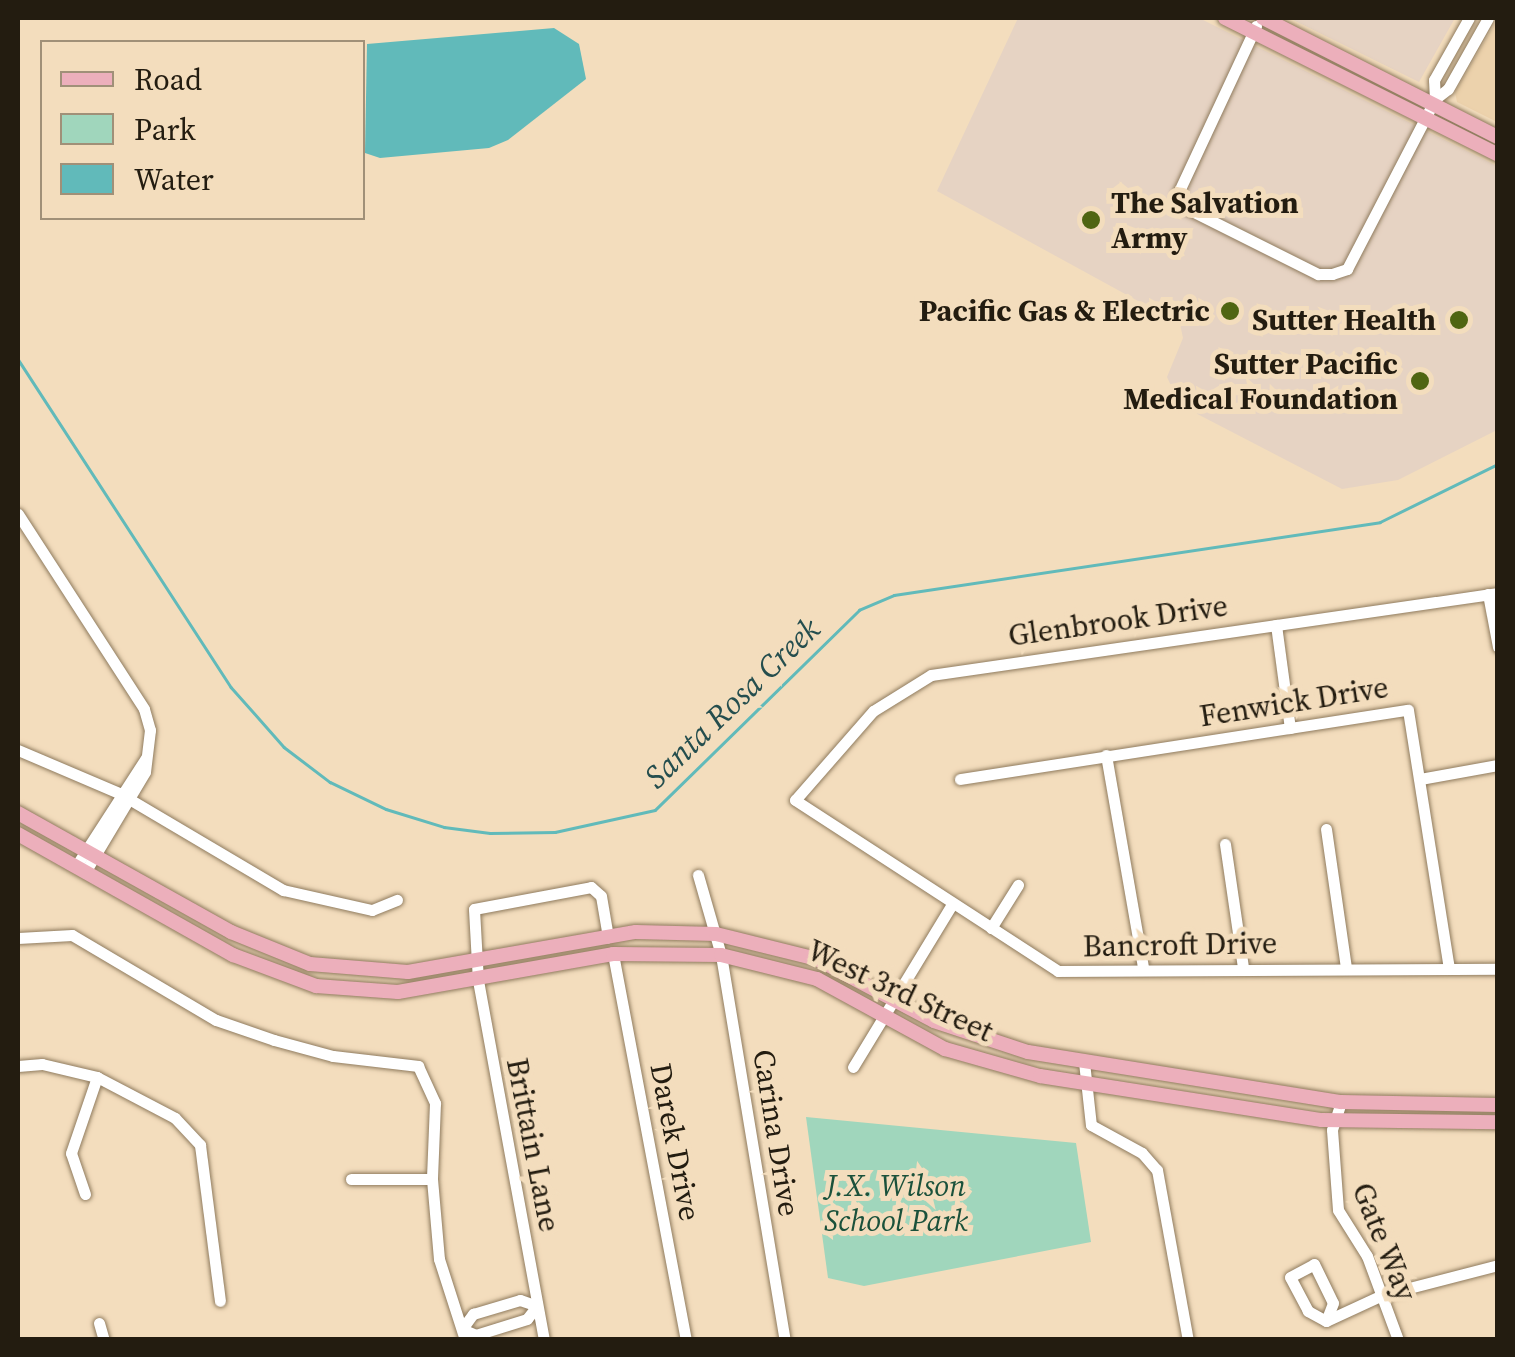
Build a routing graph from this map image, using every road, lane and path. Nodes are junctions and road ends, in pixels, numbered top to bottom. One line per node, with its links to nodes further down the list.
1 (1225, 18): 4 (main road)
2 (1469, 18): 5 (street)
3 (1488, 18): 5 (street)
4 (1259, 22): 5 (main road); 6 (main road); 6 (street)
5 (1434, 101): 6 (street); 7 (main road)
6 (1425, 120): 8 (main road)
7 (1498, 136)
8 (1498, 155)
9 (18, 514): 19 (street)
10 (1493, 594): 11 (street, Glenbrook Drive); 12 (street)
11 (1276, 625): 13 (street); 20 (street, Glenbrook Drive)
12 (1498, 647)
13 (1290, 728): 15 (street, Fenwick Drive); 18 (street, Fenwick Drive)
14 (18, 750): 19 (street)
15 (1106, 755): 17 (street, Fenwick Drive); 38 (street)
16 (1498, 765): 18 (street)
17 (960, 779)
18 (1420, 780): 41 (street, Fenwick Drive)
19 (124, 796): 25 (street); 29 (street)
20 (795, 800): 30 (street, Bancroft Drive)
21 (18, 813): 25 (main road, West 3rd Street)
22 (1326, 828): 40 (street)
23 (18, 834): 26 (main road, West 3rd Street)
24 (1224, 844): 39 (street)
25 (92, 849): 26 (street); 37 (main road, West 3rd Street)
26 (82, 866): 43 (main road, West 3rd Street)
27 (698, 876): 32 (street, Carina Drive)
28 (1018, 885): 31 (street)
29 (396, 900)
30 (952, 904): 31 (street, Bancroft Drive); 44 (street)
31 (991, 928): 38 (street, Bancroft Drive)
32 (716, 934): 33 (main road, West 3rd Street); 36 (street, Carina Drive); 44 (main road, West 3rd Street)
33 (608, 937): 37 (main road, West 3rd Street); 37 (street, Brittain Lane)
34 (18, 938): 56 (street)
35 (613, 954): 36 (main road, West 3rd Street); 43 (main road, West 3rd Street); 67 (street, Darek Drive)
36 (720, 955): 45 (main road, West 3rd Street); 68 (street, Carina Drive)
37 (480, 959): 43 (street, Brittain Lane)
38 (1143, 967): 39 (street, Bancroft Drive)
39 (1243, 967): 40 (street, Bancroft Drive)
40 (1346, 967): 41 (street, Bancroft Drive)
41 (1450, 968): 42 (street, Bancroft Drive)
42 (1498, 969)
43 (478, 981): 61 (street, Brittain Lane)
44 (894, 999): 45 (street); 46 (main road, West 3rd Street)
45 (883, 1016): 48 (street); 50 (main road, West 3rd Street)
46 (1084, 1062): 50 (street); 51 (main road, West 3rd Street)
47 (18, 1066): 49 (street)
48 (852, 1067)
49 (97, 1077): 57 (street); 60 (street)
50 (1085, 1084): 53 (main road, West 3rd Street); 69 (street)
51 (1340, 1102): 52 (main road, West 3rd Street); 53 (street, Gate Way)
52 (1498, 1106)
53 (1334, 1121): 54 (main road, West 3rd Street); 59 (street, Gate Way)
54 (1498, 1122)
55 (351, 1179): 56 (street)
56 (432, 1179): 64 (street)
57 (85, 1194)
58 (1498, 1266): 59 (street)
59 (1382, 1296): 62 (street); 70 (street, Gate Way)
60 (220, 1301)
61 (537, 1306): 64 (street); 64 (street); 66 (street, Brittain Lane)
62 (1326, 1321): 62 (street)
63 (99, 1322): 65 (street)
64 (463, 1334)
65 (104, 1340)
66 (544, 1340)
67 (686, 1340)
68 (785, 1340)
69 (1188, 1340)
70 (1398, 1340)

